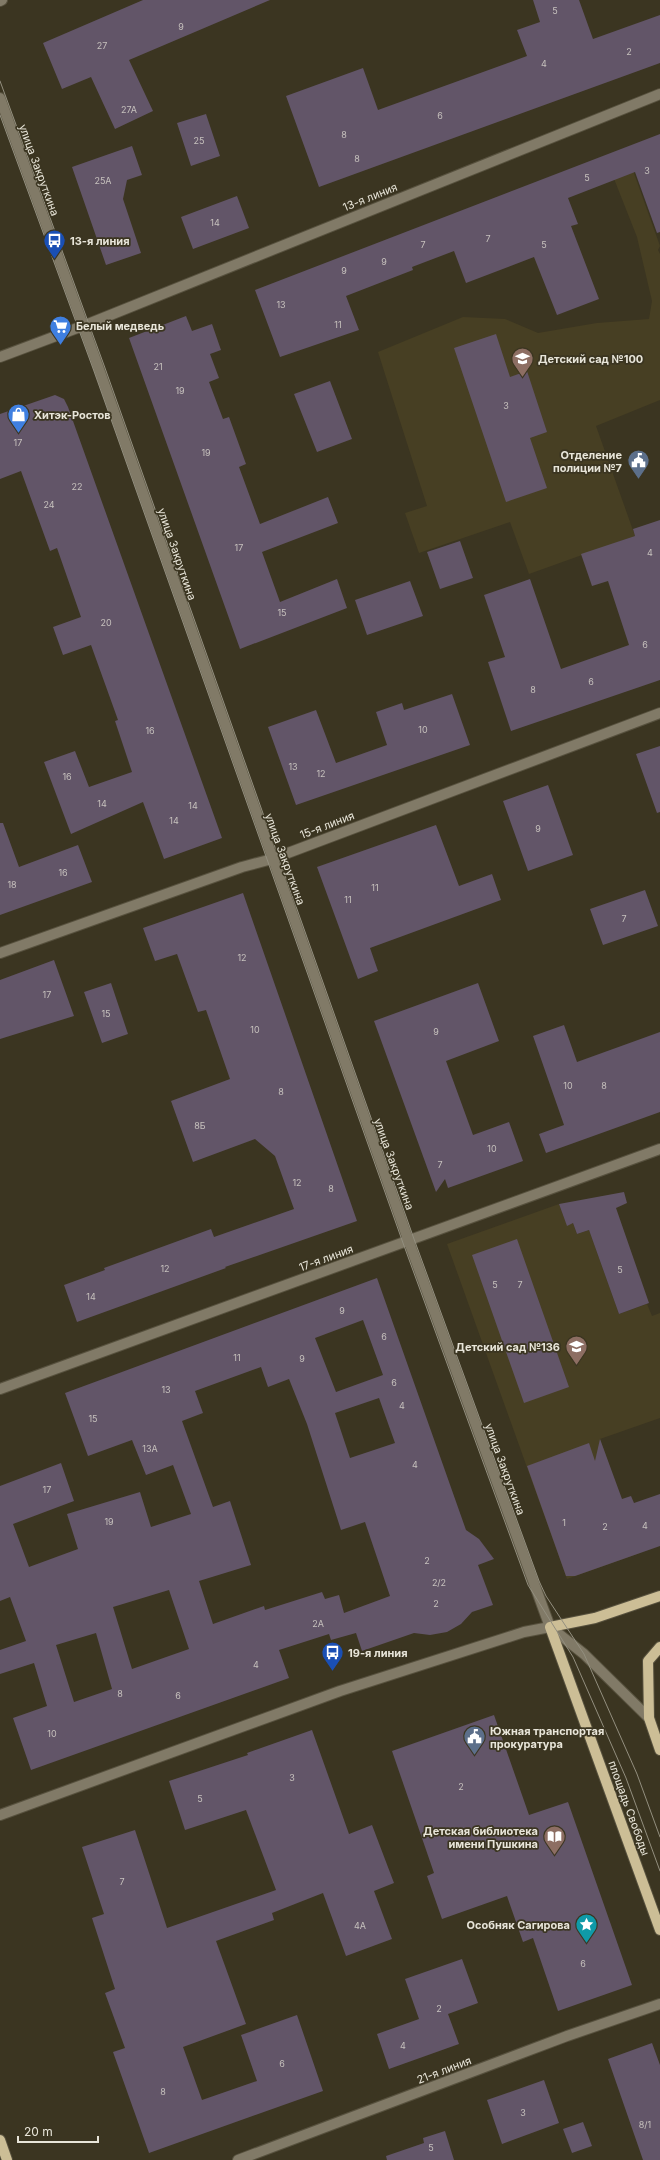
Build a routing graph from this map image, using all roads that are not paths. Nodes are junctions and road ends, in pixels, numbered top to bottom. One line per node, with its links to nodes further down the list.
1 (660, 94): 3 (street, 13-я линия)
2 (0, 98): 3 (street, улица Закруткина)
3 (82, 326): 4 (street, 13-я линия); 6 (street, улица Закруткина)
4 (0, 357)
5 (660, 712): 6 (street, 15-я линия)
6 (272, 859): 7 (street, 15-я линия); 9 (street, улица Закруткина)
7 (0, 953)
8 (660, 1149): 9 (street, 17-я линия)
9 (409, 1242): 10 (street, 17-я линия); 12 (street, улица Закруткина)
10 (0, 1389)
11 (660, 1596): 12 (main road)
12 (550, 1627): 14 (street); 16 (street); 17 (main road, площадь Свободы)
13 (660, 1647): 14 (main road)
14 (649, 1718): 15 (main road)
15 (660, 1750)
16 (0, 1814)
17 (660, 1930)
18 (660, 2004): 21 (street, 21-я линия)
19 (0, 2140): 20 (main road)
20 (7, 2160)
21 (238, 2160)

